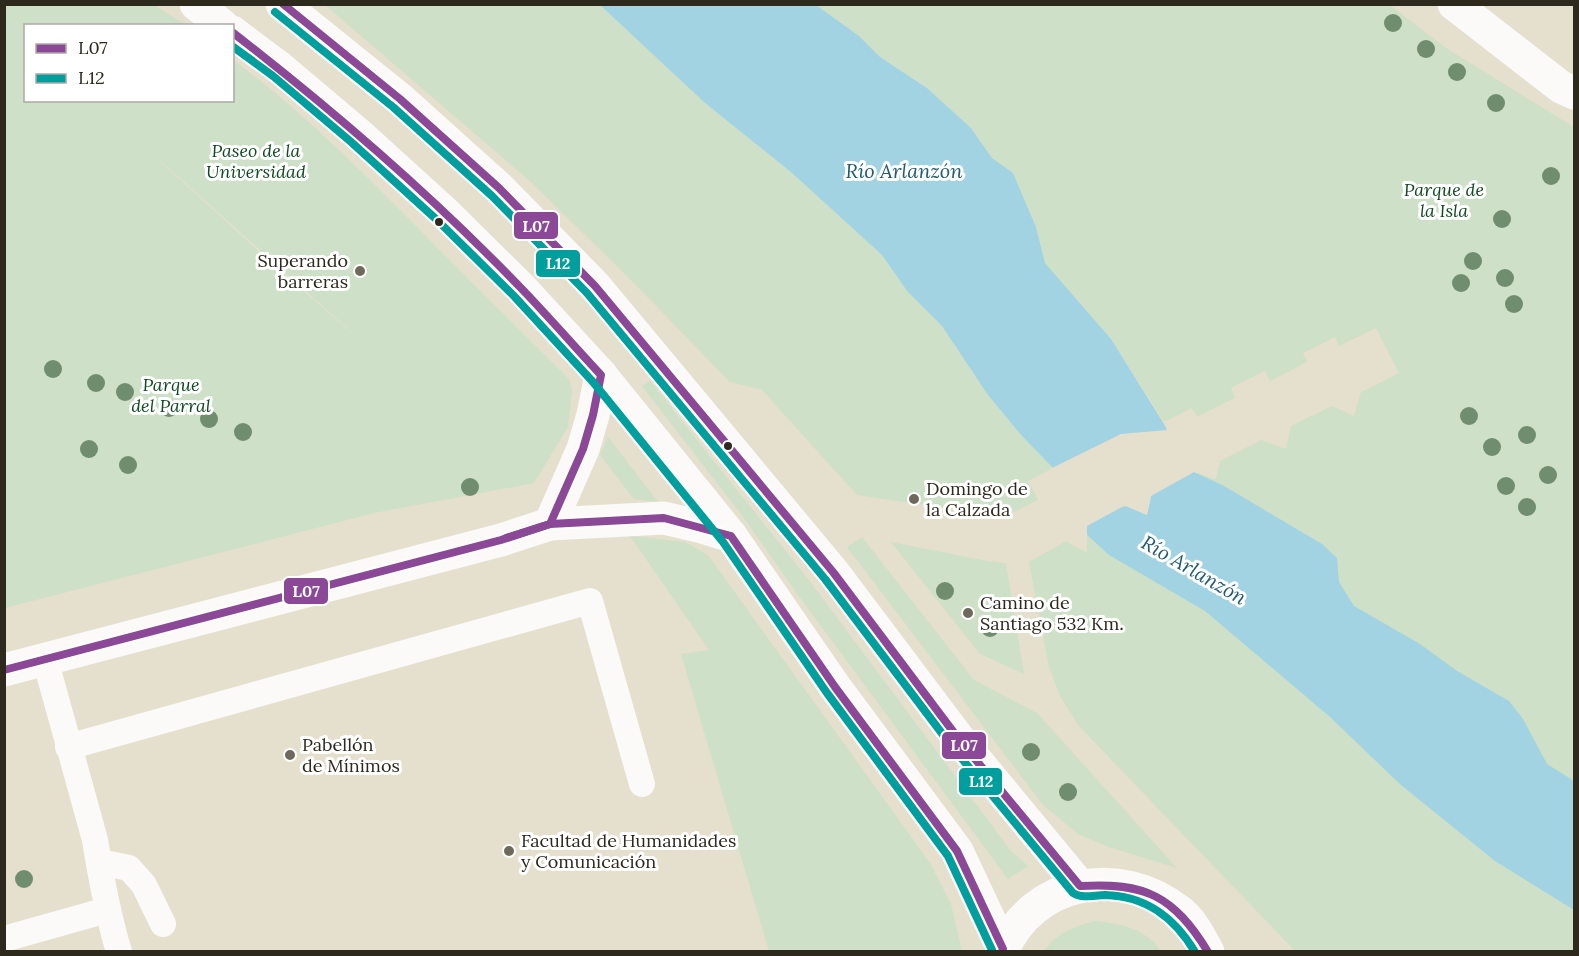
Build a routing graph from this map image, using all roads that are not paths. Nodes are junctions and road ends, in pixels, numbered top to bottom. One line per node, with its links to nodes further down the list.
1 (196, 4): 4 (main road)
2 (282, 4): 15 (main road)
3 (1455, 4): 6 (main road)
4 (221, 24)
5 (234, 34): 7 (main road)
6 (1568, 90)
7 (600, 375): 8 (main road); 9 (main road)
8 (550, 524): 9 (main road); 10 (main road)
9 (731, 536): 19 (main road)
10 (45, 659): 11 (main road); 12 (lane)
11 (4, 670)
12 (68, 747): 13 (lane); 14 (lane)
13 (642, 784)
14 (100, 862): 16 (lane); 17 (lane)
15 (1080, 886): 19 (main road); 21 (main road)
16 (107, 910): 18 (lane); 20 (lane)
17 (163, 924)
18 (4, 939)
19 (1002, 950)
20 (119, 951)
21 (1208, 951)

